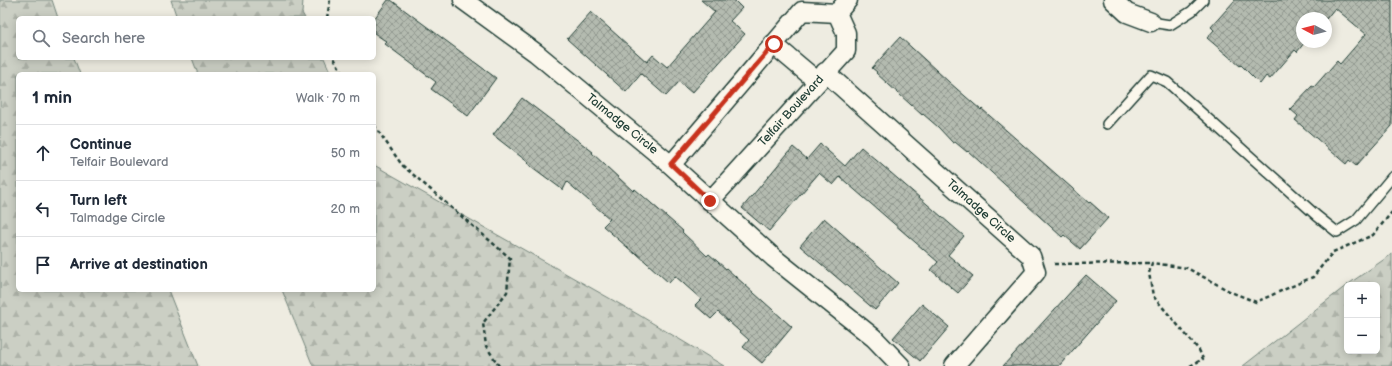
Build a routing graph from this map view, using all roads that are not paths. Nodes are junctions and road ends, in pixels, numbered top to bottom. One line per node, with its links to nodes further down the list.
1 (463, 0): 10 (street, Talmadge Circle)
2 (1113, 0): 6 (street)
3 (1203, 0): 6 (lane)
4 (799, 5): 5 (street, Telfair Boulevard); 7 (street, Telfair Boulevard)
5 (842, 6): 8 (street, Telfair Boulevard)
6 (1151, 22)
7 (774, 44): 8 (street, Talmadge Circle); 10 (street, Telfair Boulevard)
8 (821, 77): 12 (street, Telfair Boulevard); 14 (street, Talmadge Circle)
9 (1107, 124): 11 (lane)
10 (671, 164): 12 (street, Talmadge Circle)
11 (1392, 177)
12 (710, 201): 13 (street, Talmadge Circle)
13 (901, 366)
14 (954, 366)

